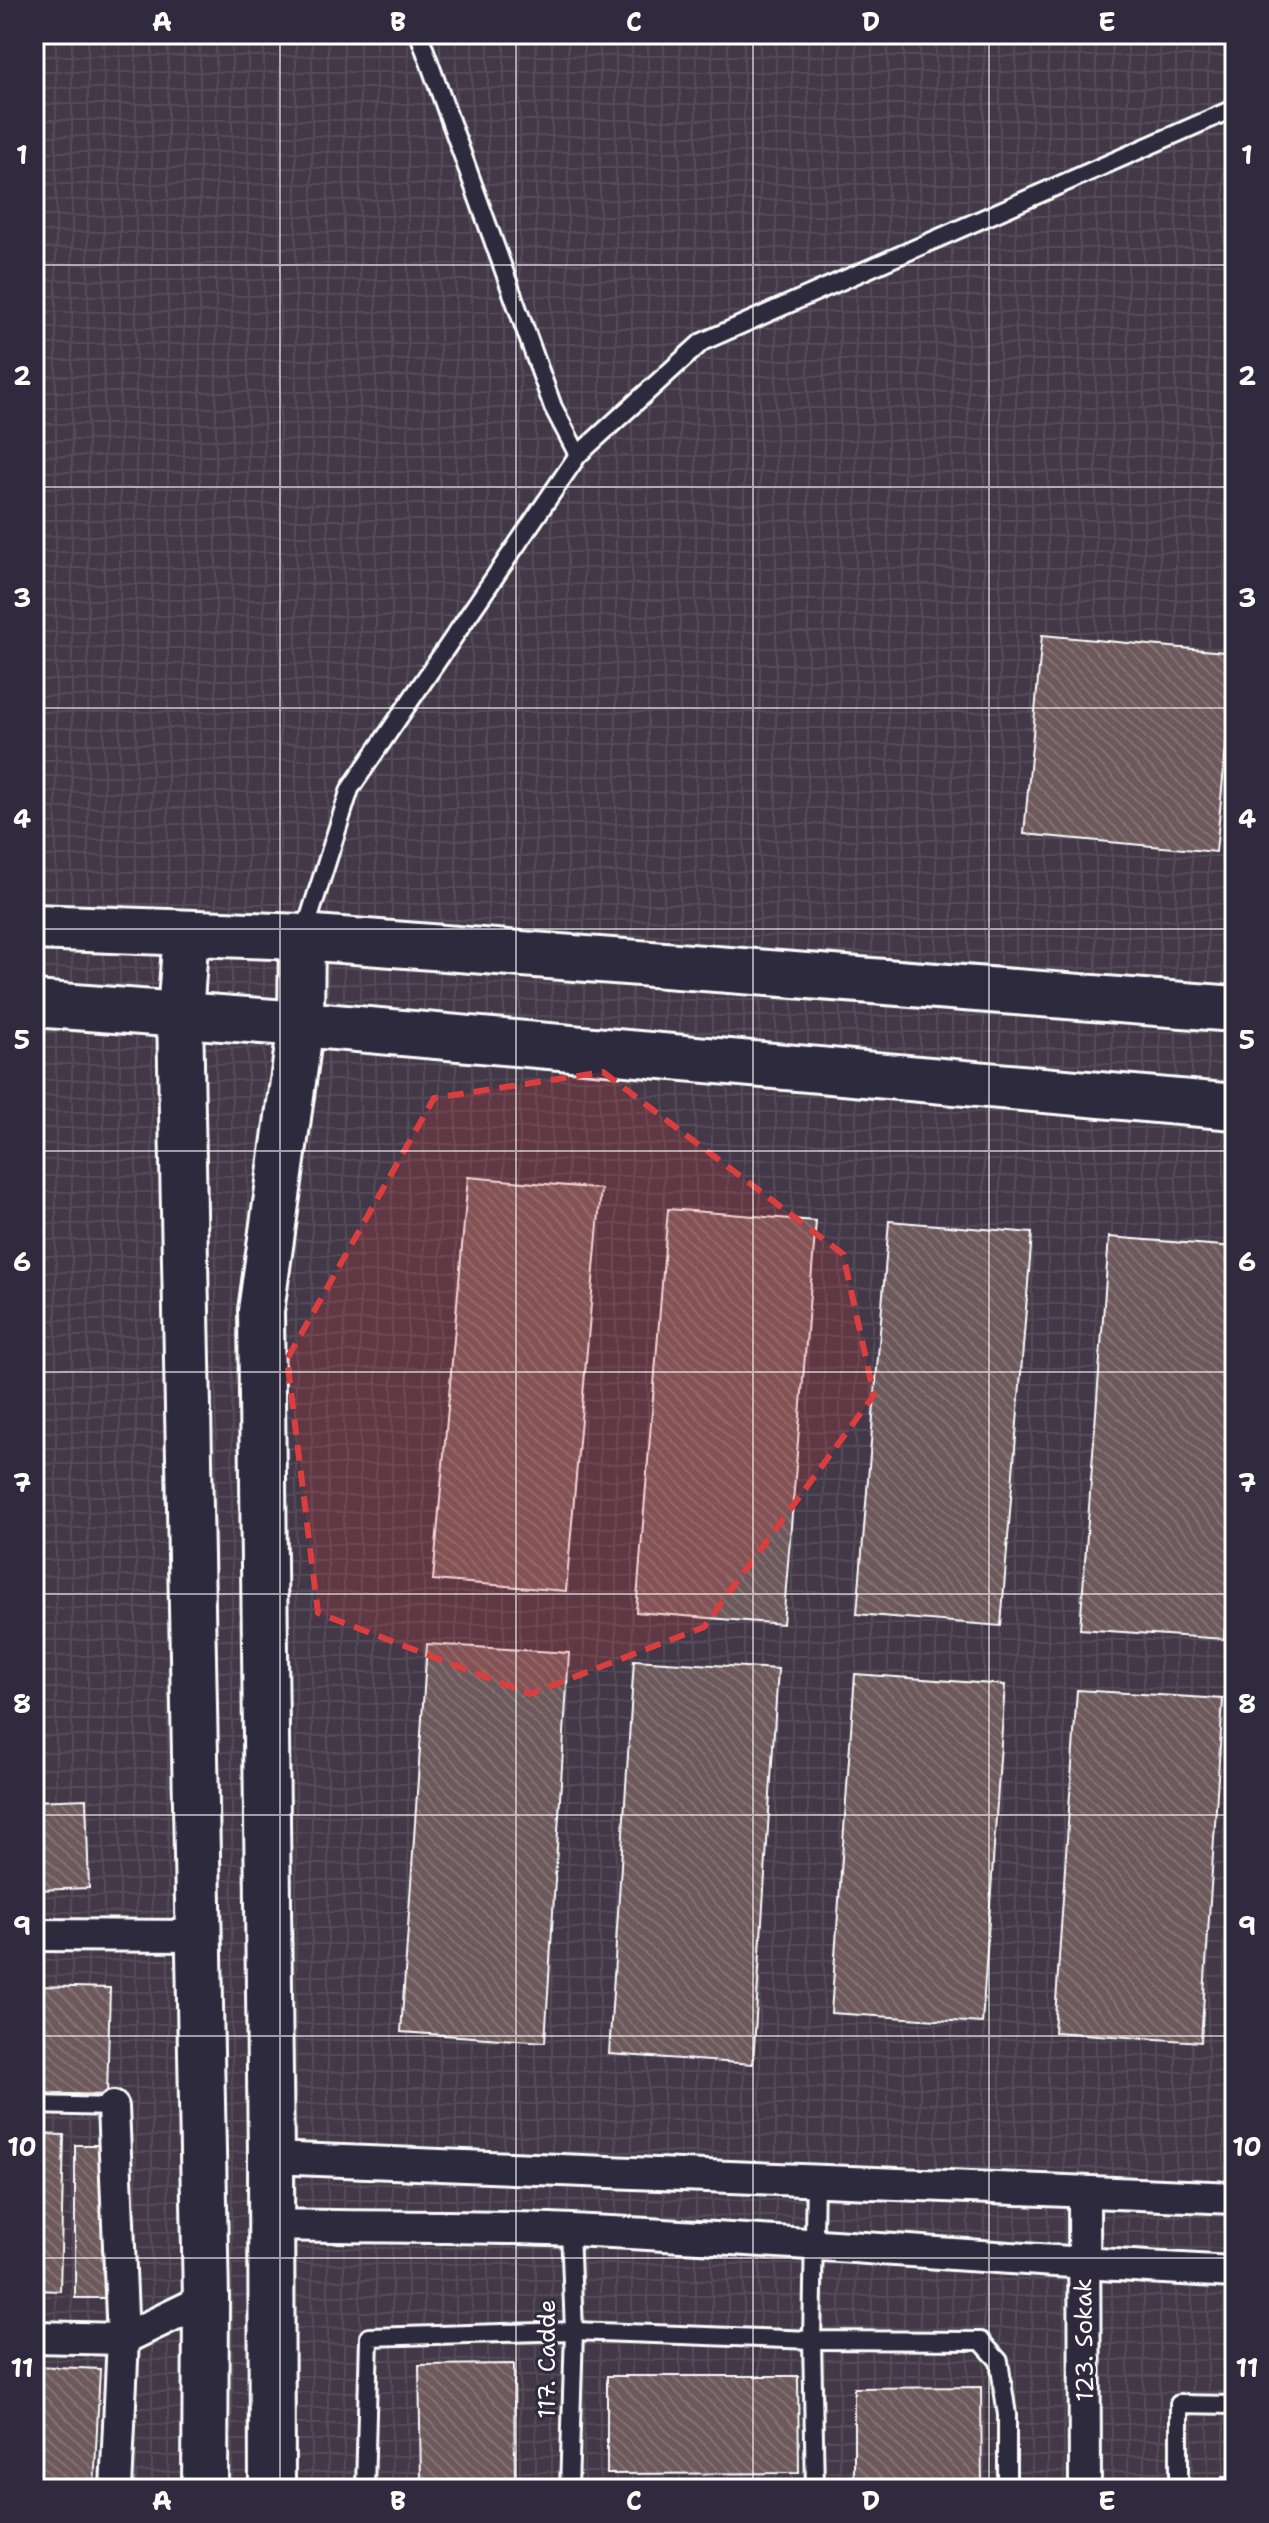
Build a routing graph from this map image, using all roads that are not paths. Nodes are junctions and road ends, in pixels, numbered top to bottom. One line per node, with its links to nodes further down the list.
1 (419, 34): 3 (lane)
2 (1235, 108): 3 (lane)
3 (578, 455): 6 (lane)
4 (34, 927): 5 (street)
5 (186, 933): 6 (street); 9 (street)
6 (302, 937): 8 (street); 10 (street)
7 (34, 1004): 9 (street)
8 (1235, 1009)
9 (180, 1014): 10 (street); 13 (street)
10 (301, 1024): 11 (street); 16 (street)
11 (1235, 1107)
12 (34, 1935): 13 (street)
13 (197, 1936): 25 (street)
14 (34, 2105): 15 (lane)
15 (113, 2107): 28 (street)
16 (271, 2158): 17 (street); 20 (street)
17 (815, 2180): 18 (street); 22 (lane)
18 (1084, 2192): 19 (street); 23 (street, 123. Sokak)
19 (1235, 2198)
20 (270, 2225): 21 (street); 33 (street)
21 (570, 2230): 22 (street); 26 (lane, 117. Cadde)
22 (813, 2243): 23 (street); 29 (lane)
23 (1083, 2264): 24 (street); 38 (street, 123. Sokak)
24 (1235, 2272)
25 (206, 2299): 28 (street); 32 (street)
26 (574, 2331): 29 (lane); 34 (lane); 35 (lane, 117. Cadde)
27 (34, 2337): 28 (street)
28 (123, 2339): 31 (street)
29 (812, 2340): 36 (lane); 37 (lane)
30 (1235, 2405): 39 (lane)
31 (116, 2489)
32 (205, 2489)
33 (272, 2489)
34 (365, 2489)
35 (569, 2489)
36 (815, 2489)
37 (1007, 2489)
38 (1085, 2489)
39 (1179, 2489)

